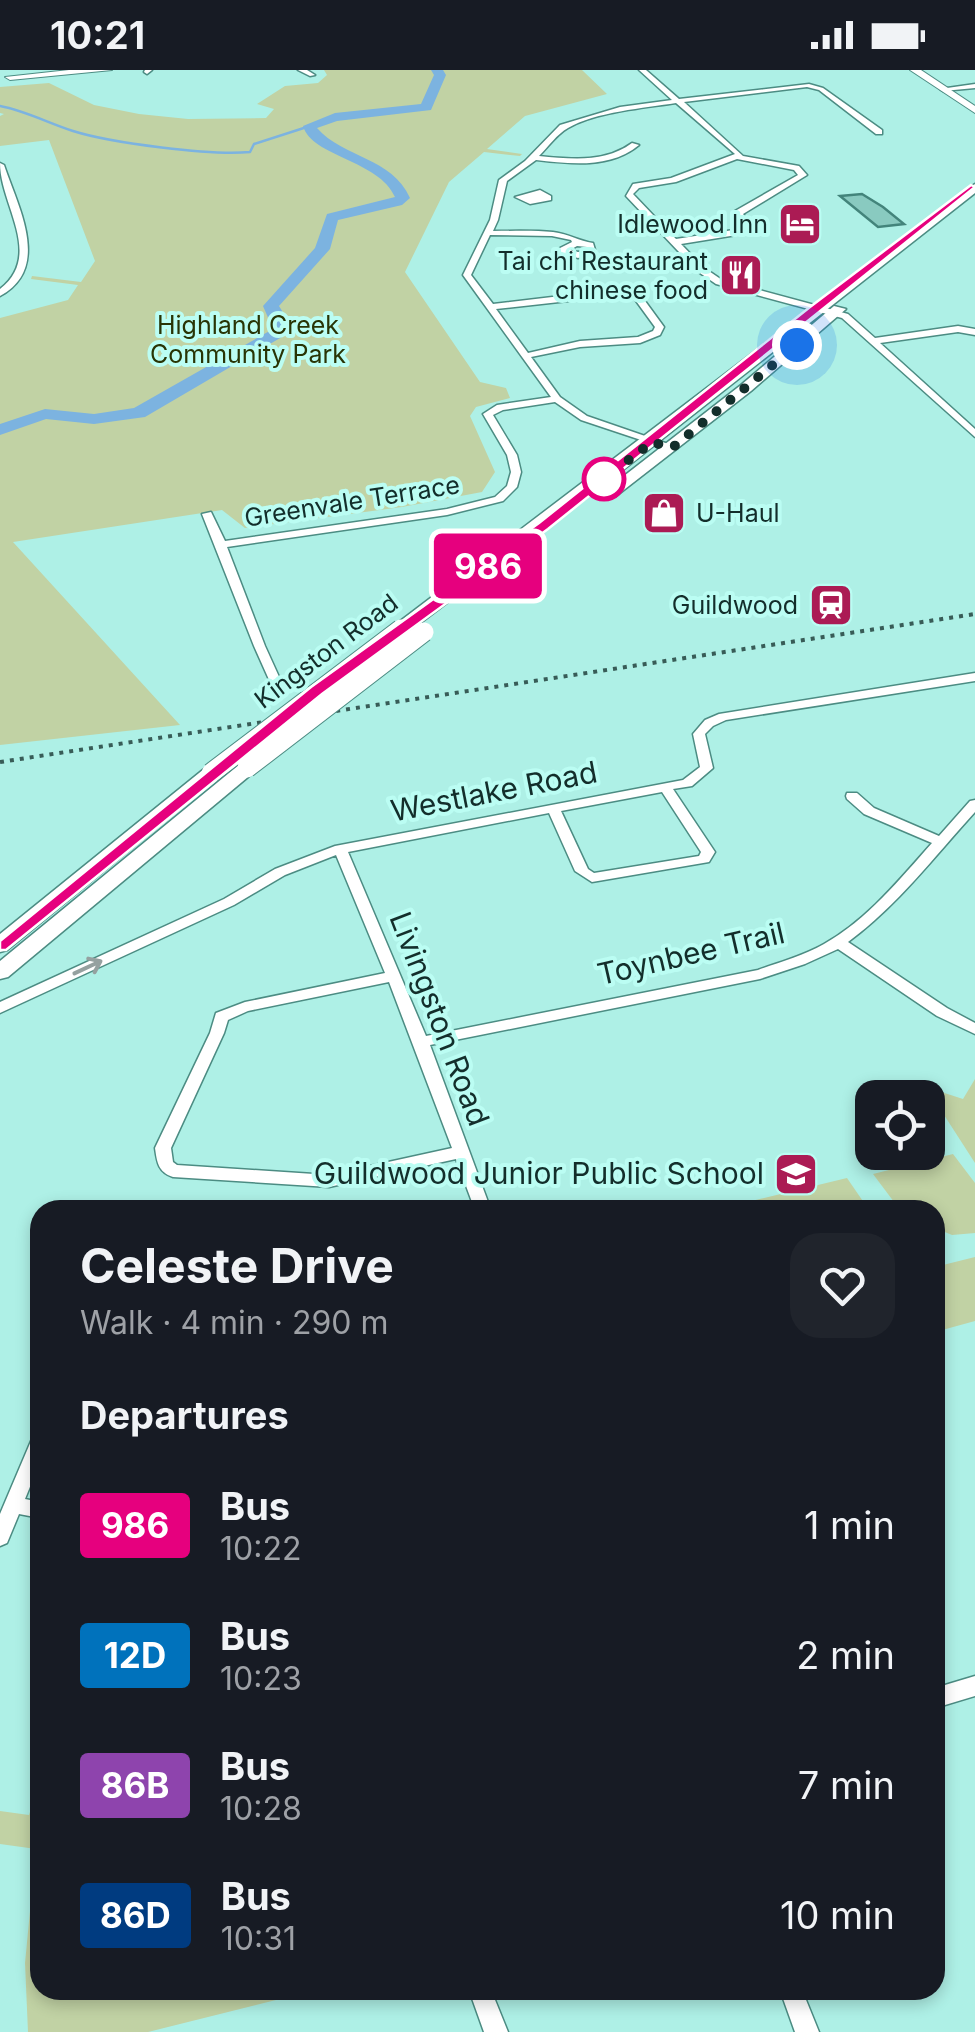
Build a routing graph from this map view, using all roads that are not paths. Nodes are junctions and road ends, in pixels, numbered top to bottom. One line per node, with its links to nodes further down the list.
1 (66, 70): 8 (main road)
2 (107, 70): 6 (main road)
3 (301, 70): 7 (street)
4 (642, 70): 11 (street)
5 (914, 70): 10 (main road)
6 (84, 71): 8 (main road)
7 (312, 75)
8 (5, 77)
9 (975, 86): 10 (street)
10 (943, 89): 12 (main road)
11 (678, 102): 13 (street); 15 (street); 16 (street)
12 (975, 110)
13 (878, 132)
14 (635, 145): 15 (street)
15 (533, 157): 19 (street)
16 (738, 157): 24 (street); 24 (street)
17 (0, 165): 21 (street)
18 (975, 187): 28 (main road, Kingston Road)
19 (499, 196): 20 (street); 23 (street)
20 (520, 196)
21 (6, 204): 26 (street)
22 (975, 204): 29 (main road, Kingston Road)
23 (488, 234): 25 (street); 27 (street)
24 (676, 242): 28 (street)
25 (576, 243)
26 (0, 293)
27 (490, 307): 32 (street); 32 (street)
28 (814, 309): 29 (street); 35 (main road, Kingston Road)
29 (834, 313): 31 (street); 36 (main road, Kingston Road)
30 (975, 332): 31 (street)
31 (874, 341): 34 (street)
32 (525, 356): 33 (street)
33 (557, 399): 35 (street); 38 (street, Greenvale Terrace)
34 (975, 434)
35 (652, 442): 36 (street); 48 (main road, Kingston Road, bridge)
36 (672, 448): 49 (main road, Kingston Road, bridge)
37 (207, 514): 38 (street)
38 (222, 545): 40 (street)
39 (975, 678): 41 (street, Westlake Road)
40 (279, 690)
41 (666, 788): 44 (street, Westlake Road); 44 (street)
42 (852, 796): 45 (street)
43 (975, 804): 45 (street, Toynbee Trail)
44 (554, 809): 46 (street, Westlake Road)
45 (939, 842): 47 (street, Toynbee Trail)
46 (340, 849): 50 (street, Livingston Road); 51 (street, Westlake Road, one-way to 46)
47 (838, 942): 52 (street); 53 (street, Toynbee Trail)
48 (0, 945)
49 (0, 972)
50 (391, 977): 53 (street, Livingston Road); 54 (street)
51 (0, 1008)
52 (975, 1028)
53 (421, 1042): 54 (street, Livingston Road)
54 (460, 1153): 55 (street, Livingston Road)
55 (478, 1200)
56 (30, 1465): 57 (street)
57 (14, 1505): 58 (street); 59 (street)
58 (30, 1508)
59 (0, 1538)
60 (975, 1686): 61 (street)
61 (945, 1695)
62 (484, 2000): 64 (street)
63 (794, 2000): 65 (street)
64 (496, 2032)
65 (807, 2032)

